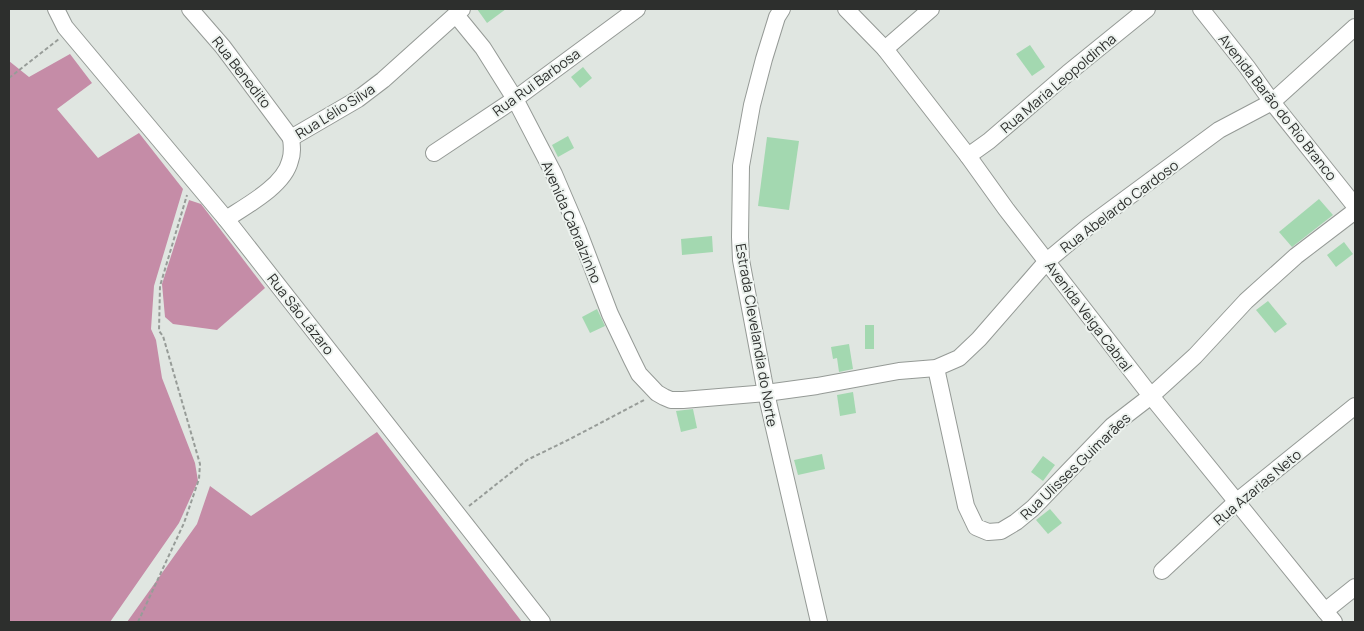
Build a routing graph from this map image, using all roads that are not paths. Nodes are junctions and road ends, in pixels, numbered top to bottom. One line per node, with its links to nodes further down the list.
1 (56, 9): 19 (street, Rua São Lázaro)
2 (190, 9): 14 (street, Rua Benedito)
3 (637, 9): 12 (street, Rua Rui Barbosa)
4 (846, 9): 11 (street, Avenida Veiga Cabral)
5 (931, 9): 11 (street)
6 (1147, 9): 16 (street, Rua Maria Leopoldinha)
7 (1201, 9): 13 (street, Avenida Barão do Rio Branco)
8 (459, 12): 12 (street, Avenida Cabralzinho); 14 (street, Rua Lélio Silva)
9 (779, 12): 22 (street, Estrada Clevelandia do Norte)
10 (1355, 26): 13 (street, Rua Abelardo Cardoso)
11 (885, 49): 16 (street, Avenida Veiga Cabral)
12 (514, 99): 15 (street, Rua Rui Barbosa); 23 (street, Avenida Cabralzinho)
13 (1272, 102): 17 (street, Avenida Barão do Rio Branco); 20 (street, Rua Abelardo Cardoso)
14 (291, 138): 19 (street, Rua Lélio Silva)
15 (434, 153)
16 (968, 156): 20 (street, Avenida Veiga Cabral)
17 (1355, 206)
18 (1355, 211): 24 (street, Rua Ulisses Guimarães)
19 (226, 219): 30 (street, Rua São Lázaro)
20 (1047, 261): 21 (street, Rua Abelardo Cardoso); 24 (street, Avenida Veiga Cabral)
21 (936, 368): 22 (street, Rua Abelardo Cardoso); 24 (street, Rua Ulisses Guimarães)
22 (766, 393): 23 (street, Rua Abelardo Cardoso); 31 (street, Estrada Clevelandia do Norte)
23 (664, 396)
24 (1151, 396): 26 (street, Avenida Veiga Cabral)
25 (1355, 406): 26 (street, Rua Azarias Neto)
26 (1236, 502): 27 (street, Rua Azarias Neto); 29 (street, Avenida Veiga Cabral)
27 (1162, 570)
28 (1355, 587): 29 (street)
29 (1330, 617)
30 (542, 622)
31 (819, 622)

